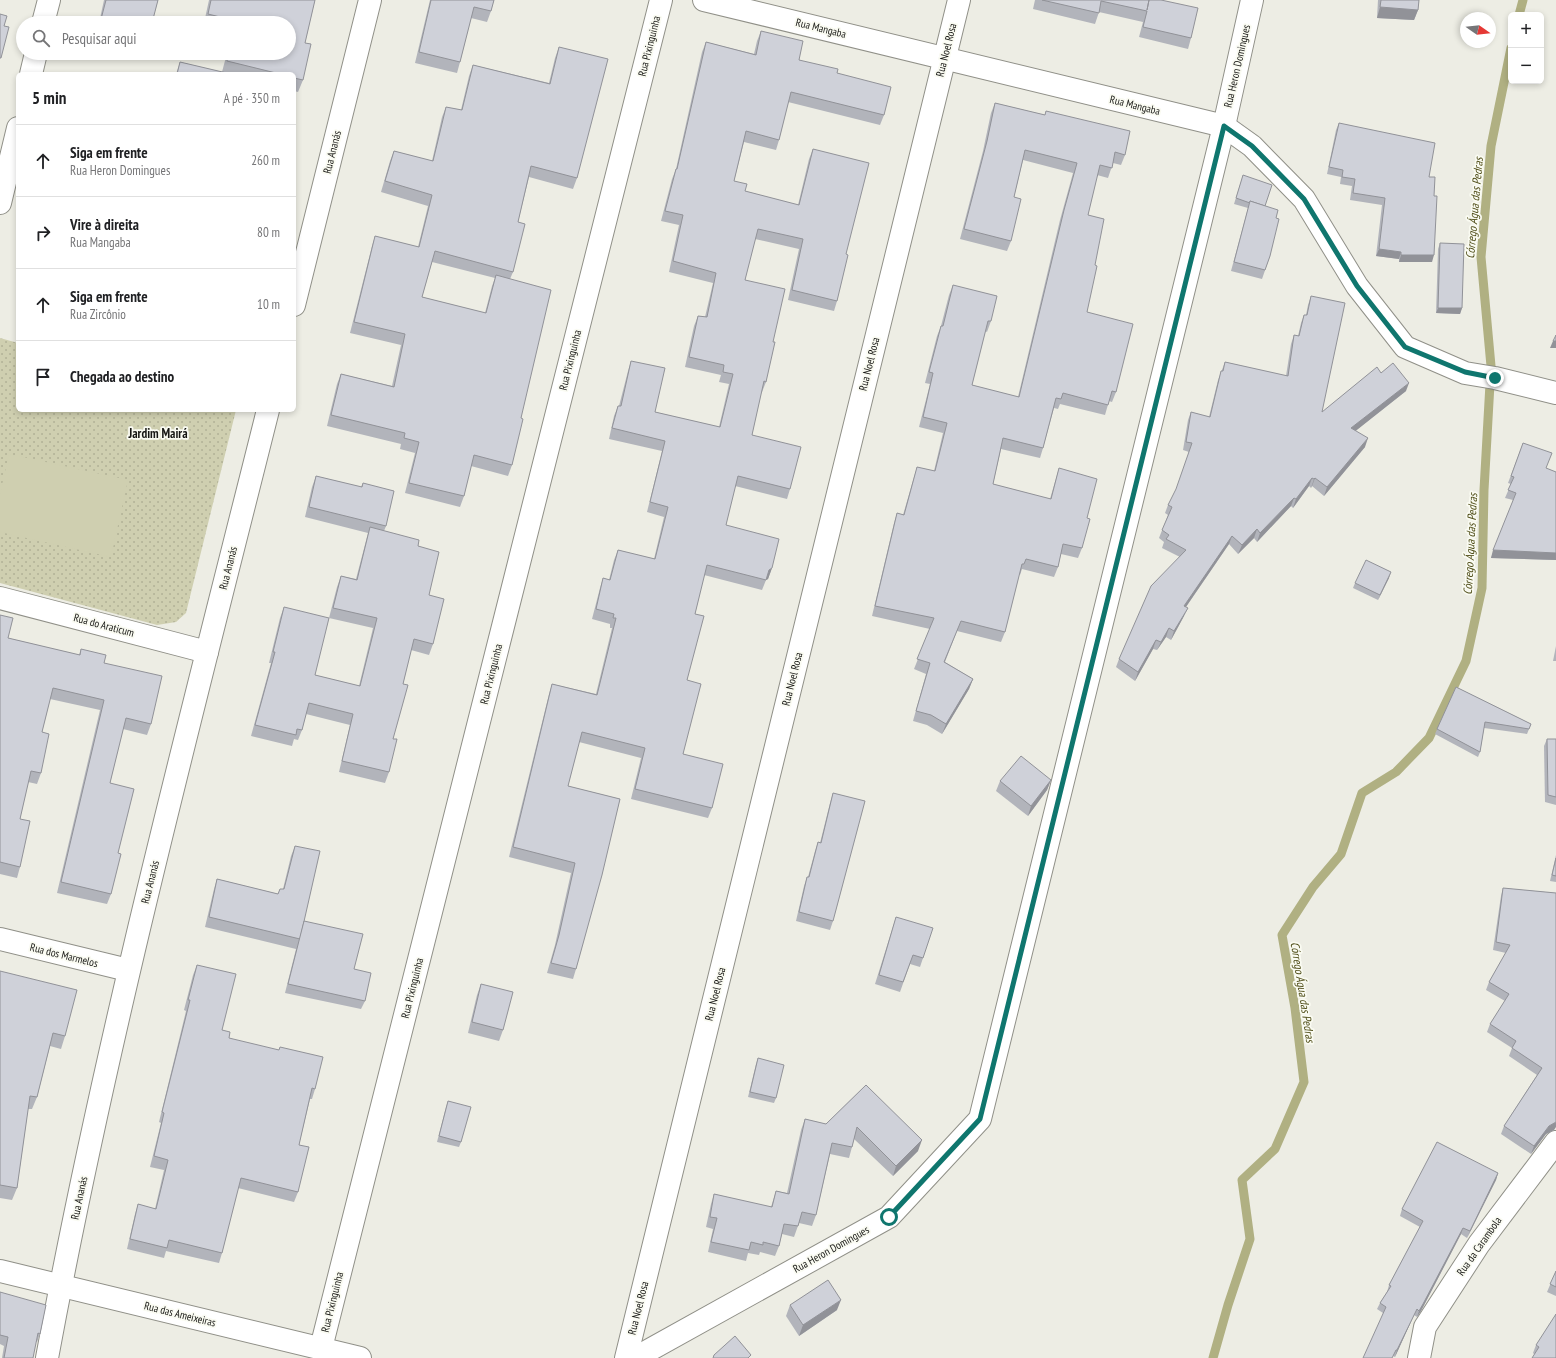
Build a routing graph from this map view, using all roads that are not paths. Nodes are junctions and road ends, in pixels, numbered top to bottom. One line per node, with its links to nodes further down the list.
1 (49, 0): 7 (street)
2 (370, 0): 14 (street, Rua Ananás)
3 (661, 0): 24 (street, Rua Pixinguinha)
4 (704, 0): 8 (street, Rua Mangaba)
5 (959, 0): 8 (street, Rua Noel Rosa)
6 (1252, 0): 11 (street, Rua Heron Domingues)
7 (45, 16)
8 (944, 59): 11 (street, Rua Mangaba); 27 (street, Rua Noel Rosa)
9 (34, 60): 10 (street)
10 (31, 72)
11 (1224, 126): 15 (street, Rua Mangaba); 28 (street, Rua Heron Domingues)
12 (16, 136): 13 (street)
13 (0, 203)
14 (296, 296)
15 (1556, 393)
16 (267, 412): 18 (street, Rua Ananás)
17 (0, 598): 18 (street, Rua do Araticum)
18 (207, 652): 20 (street, Rua Ananás)
19 (0, 939): 20 (street, Rua dos Marmelos)
20 (128, 970): 23 (street, Rua Ananás)
21 (1553, 1153): 29 (street, Rua da Carambola)
22 (0, 1271): 23 (street, Rua das Ameixeiras)
23 (60, 1285): 24 (street, Rua das Ameixeiras); 25 (street, Rua Ananás)
24 (321, 1348): 26 (street, Rua das Ameixeiras)
25 (47, 1358)
26 (360, 1358)
27 (626, 1358)
28 (635, 1358)
29 (1419, 1358)

